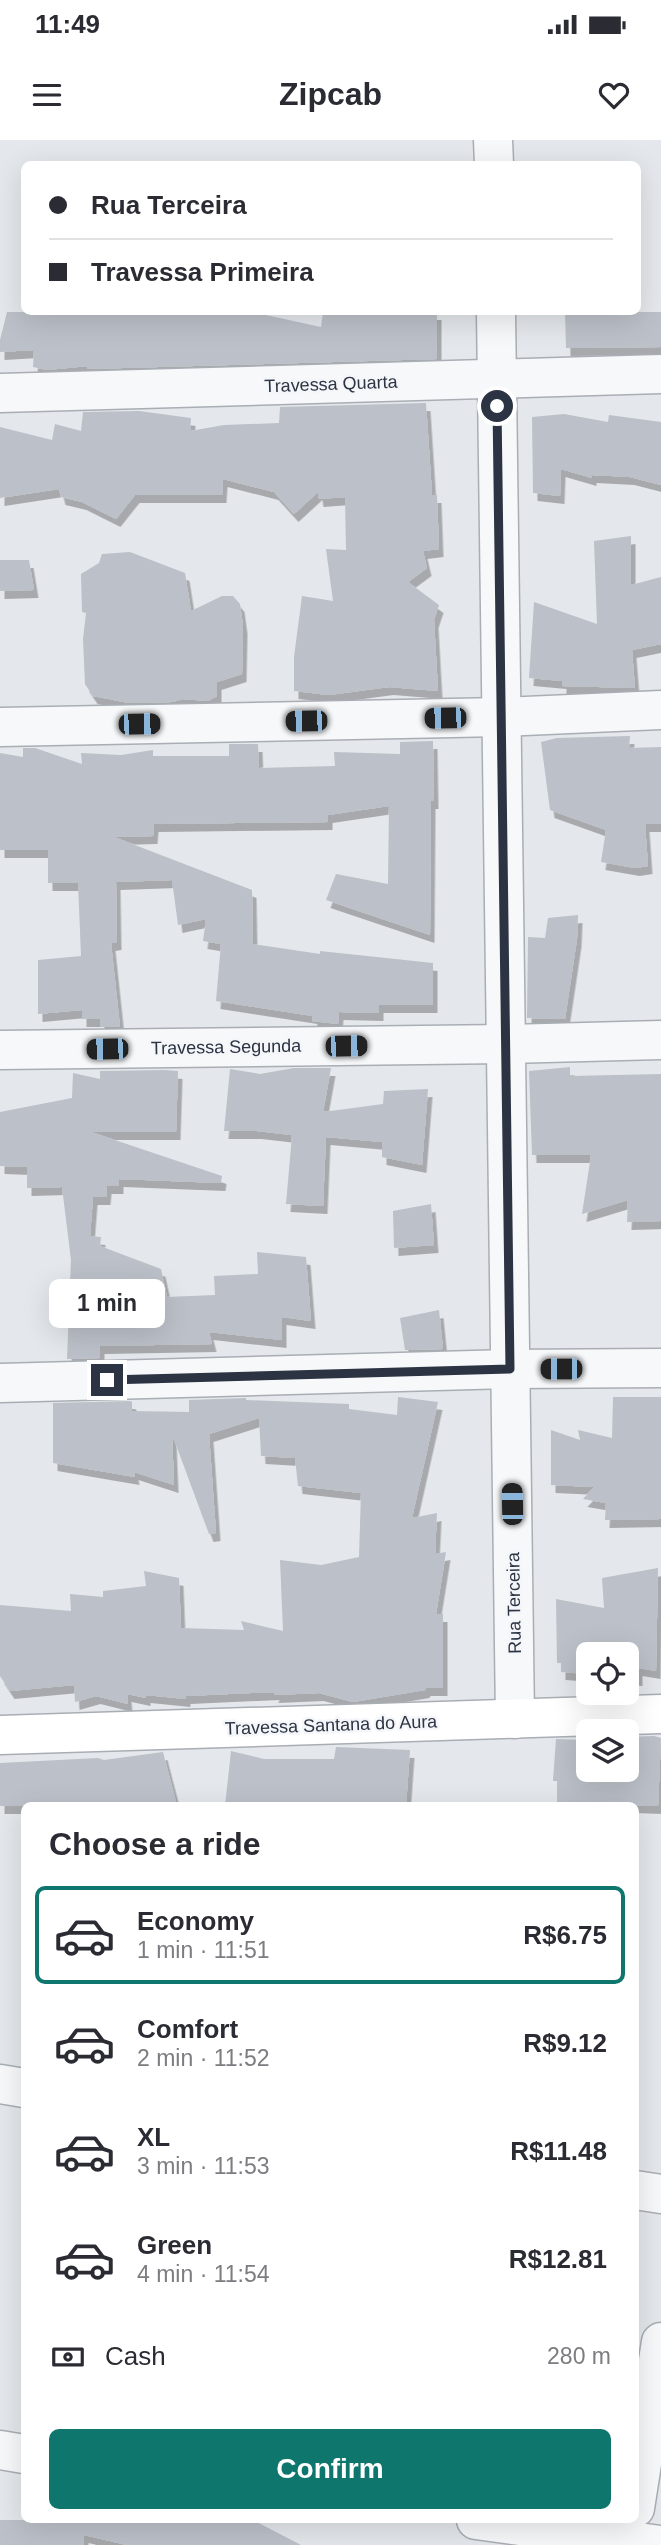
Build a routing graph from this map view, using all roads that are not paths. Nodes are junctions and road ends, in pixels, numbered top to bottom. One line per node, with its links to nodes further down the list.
1 (493, 140): 2 (street)
2 (494, 161)
3 (496, 315): 5 (street, Rua Terceira)
4 (661, 374): 5 (street, Travessa Quarta)
5 (497, 380): 6 (street, Travessa Quarta); 8 (street, Rua Terceira)
6 (0, 393)
7 (661, 710): 8 (street)
8 (501, 717): 9 (street); 11 (street, Rua Terceira)
9 (0, 727)
10 (661, 1040): 11 (street, Travessa Segunda)
11 (506, 1044): 12 (street, Travessa Segunda); 14 (street, Rua Terceira)
12 (0, 1050)
13 (661, 1368): 14 (street)
14 (510, 1369): 15 (street); 17 (street, Rua Terceira)
15 (0, 1383)
16 (661, 1714): 17 (street, Travessa Santana do Aura)
17 (515, 1719): 18 (street, Travessa Santana do Aura)
18 (0, 1735)
19 (0, 2084): 20 (street)
20 (21, 2088)
21 (639, 2191): 22 (street)
22 (661, 2194)
23 (661, 2342): 27 (street)
24 (0, 2450): 25 (street)
25 (21, 2454)
26 (516, 2523): 27 (street)
27 (638, 2532)

